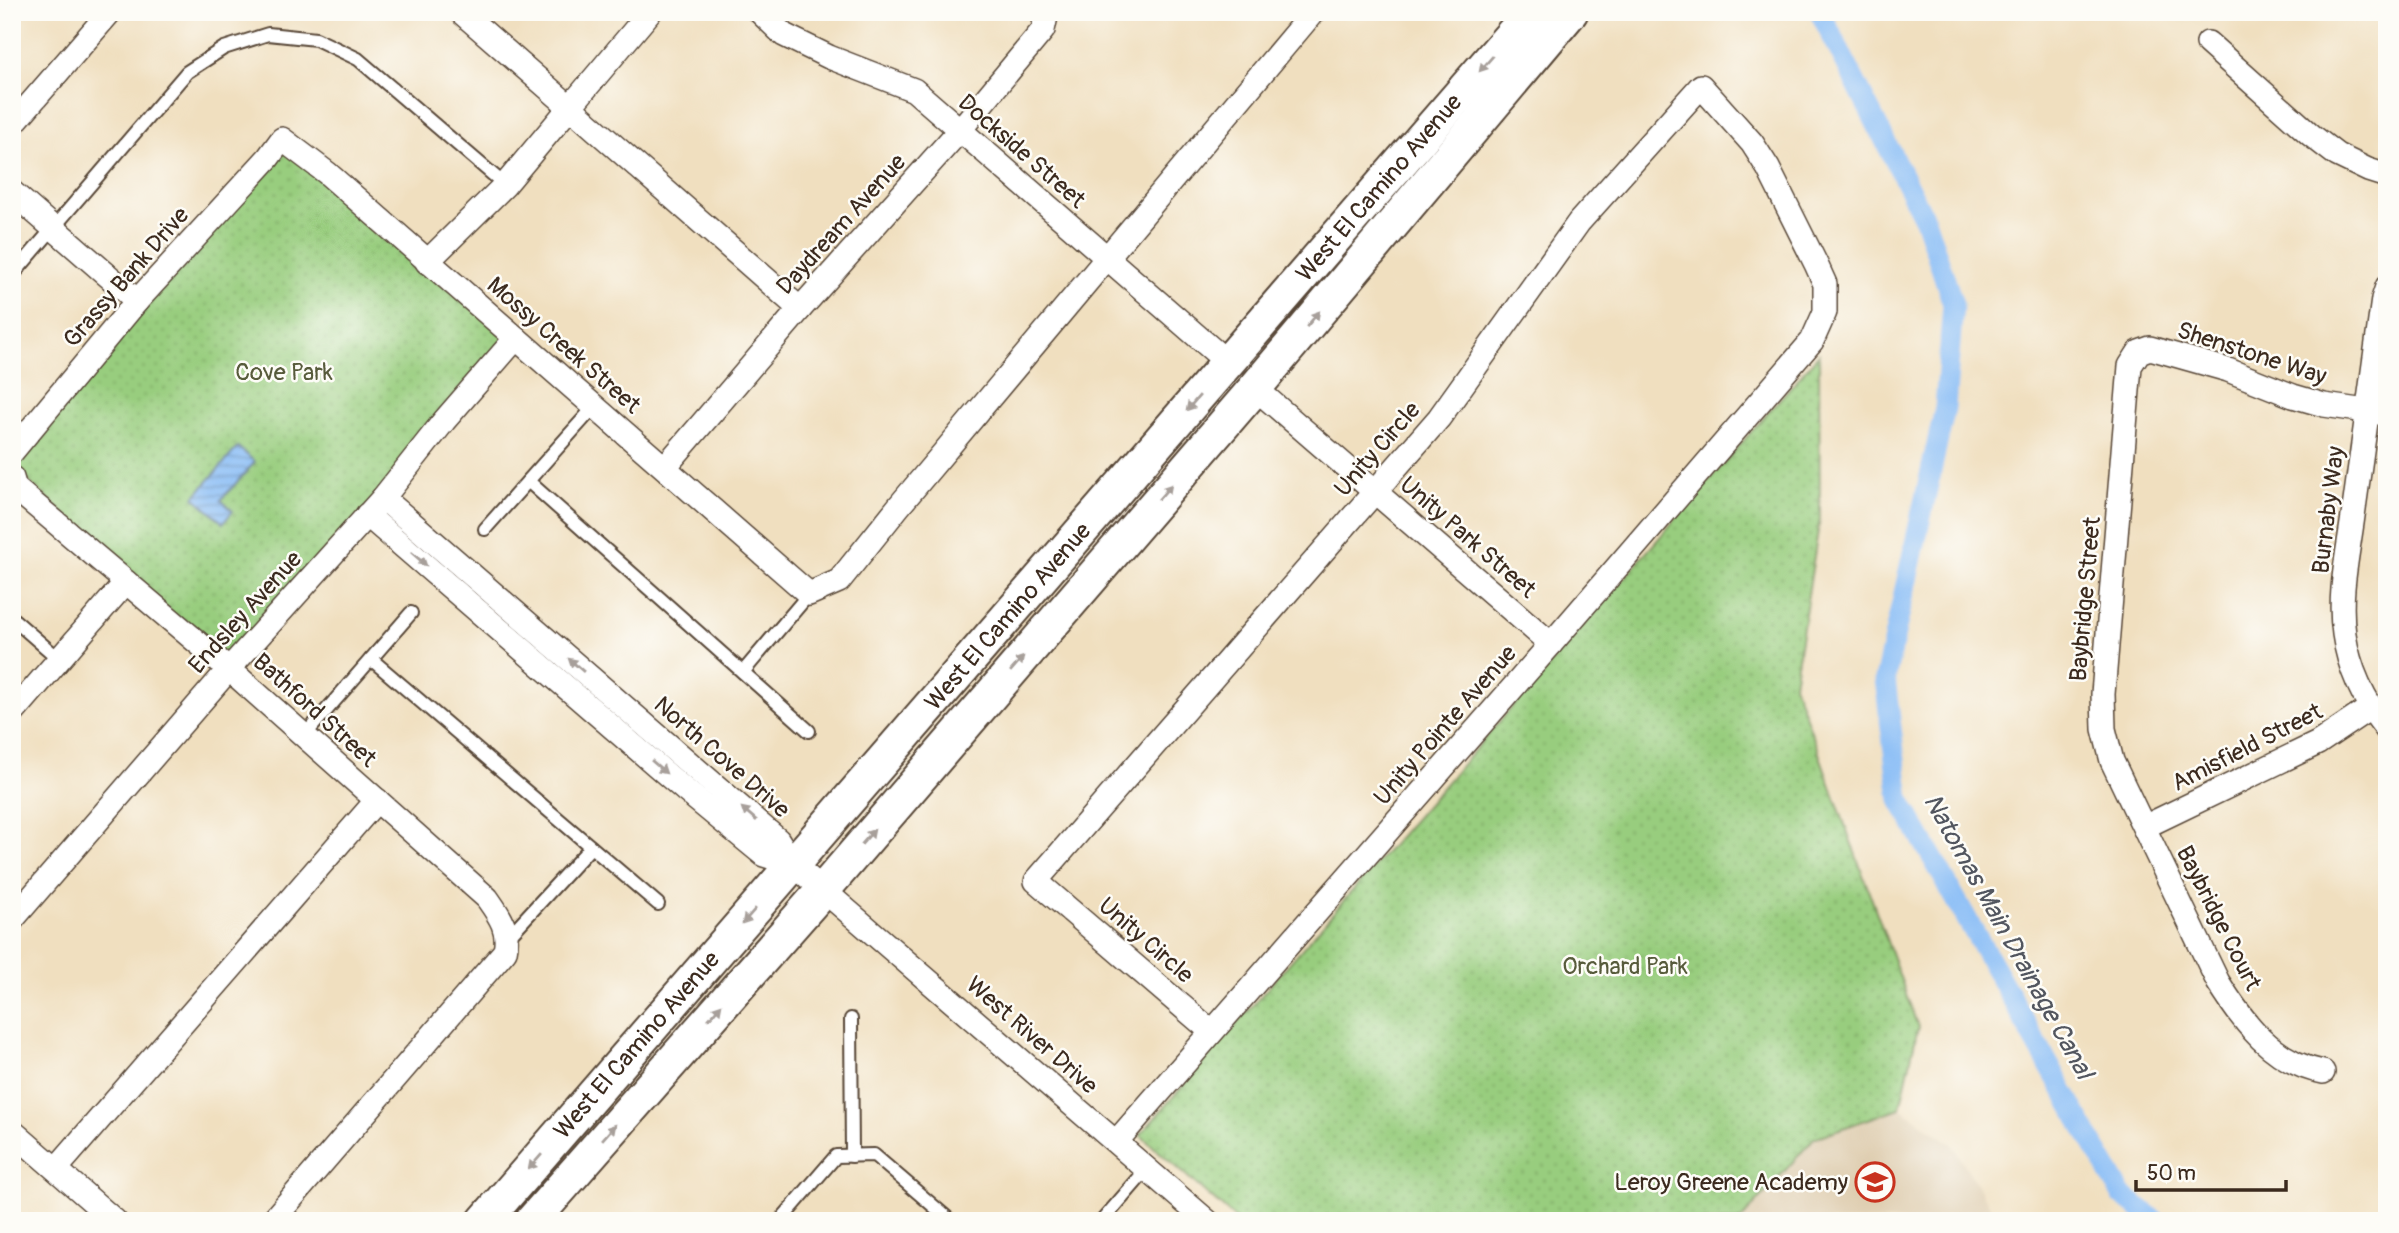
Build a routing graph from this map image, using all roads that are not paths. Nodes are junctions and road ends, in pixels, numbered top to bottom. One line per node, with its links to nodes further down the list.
1 (110, 12): 11 (street)
2 (650, 12): 10 (street)
3 (760, 12): 12 (street, Dockside Street)
4 (1047, 12): 12 (street, Daydream Avenue)
5 (1313, 12): 18 (street)
6 (1531, 12): 26 (main road, West El Camino Avenue, one-way to 26)
7 (1572, 12): 28 (main road, West El Camino Avenue, one-way to 7)
8 (472, 15): 10 (street)
9 (2208, 43): 14 (street)
10 (570, 107): 15 (street); 23 (street)
11 (12, 125)
12 (959, 131): 18 (street, Dockside Street); 23 (street, Daydream Avenue)
13 (282, 139): 19 (street, Mossy Creek Street); 22 (street, Grassy Bank Drive)
14 (2387, 176)
15 (505, 185): 17 (lane); 19 (street)
16 (12, 192): 17 (street)
17 (54, 229): 20 (lane); 22 (street)
18 (1107, 259): 26 (street, Dockside Street); 40 (street)
19 (427, 262): 24 (street, Mossy Creek Street)
20 (12, 276)
21 (2387, 287): 30 (street, Burnaby Way)
22 (137, 301): 31 (street, Grassy Bank Drive)
23 (800, 309): 32 (street, Daydream Avenue)
24 (516, 338): 29 (street, Mossy Creek Street); 36 (street, Endsley Avenue)
25 (1812, 341): 35 (street, Unity Circle); 43 (street, Unity Pointe Avenue)
26 (1228, 363): 56 (main road, West El Camino Avenue, one-way to 56)
27 (2130, 366): 30 (street, Shenstone Way); 54 (street, Baybridge Street)
28 (1255, 388): 35 (street, Unity Park Street); 57 (main road, West El Camino Avenue, one-way to 28)
29 (594, 406): 32 (street, Mossy Creek Street); 34 (lane)
30 (2377, 413): 48 (street, Burnaby Way)
31 (12, 453)
32 (665, 467): 40 (street, Mossy Creek Street)
33 (12, 478): 39 (street, Bathford Street)
34 (528, 481): 38 (lane); 47 (lane)
35 (1375, 492): 43 (street, Unity Park Street); 62 (street, Unity Circle)
36 (383, 498): 37 (street, Endsley Avenue); 56 (street, North Cove Drive, one-way to 36)
37 (367, 515): 46 (street, Endsley Avenue); 56 (street, North Cove Drive, one-way to 56)
38 (485, 529)
39 (126, 582): 44 (street); 46 (street, Bathford Street)
40 (809, 594): 47 (lane)
41 (411, 613): 45 (lane)
42 (12, 618): 44 (lane)
43 (1551, 644): 62 (street, Unity Pointe Avenue)
44 (60, 659): 49 (street)
45 (371, 659): 52 (lane); 55 (lane)
46 (229, 669): 52 (street, Bathford Street); 59 (street, Endsley Avenue)
47 (743, 672): 51 (lane)
48 (2370, 708): 50 (street, Burnaby Way); 54 (street, Amisfield Street)
49 (12, 714)
50 (2387, 730)
51 (809, 731)
52 (304, 736): 53 (street, Bathford Street)
53 (377, 800): 60 (street, Bathford Street); 67 (street)
54 (2144, 827): 63 (street, Baybridge Court)
55 (590, 846): 58 (lane); 60 (lane)
56 (793, 864): 57 (street, West River Drive); 71 (main road, West El Camino Avenue, one-way to 71)
57 (824, 888): 65 (street, West River Drive); 72 (main road, West El Camino Avenue, one-way to 57)
58 (657, 904)
59 (12, 920)
60 (508, 937): 70 (street)
61 (850, 1019): 66 (lane)
62 (1212, 1032): 65 (street, Unity Pointe Avenue)
63 (2323, 1072)
64 (12, 1131): 67 (street)
65 (1116, 1142): 68 (street, West River Drive)
66 (852, 1156): 73 (lane); 74 (lane)
67 (56, 1169): 69 (street)
68 (1147, 1169): 75 (lane); 76 (street, West River Drive)
69 (115, 1221)
70 (272, 1221)
71 (484, 1221)
72 (533, 1221)
73 (780, 1221)
74 (951, 1221)
75 (1102, 1221)
76 (1207, 1221)

